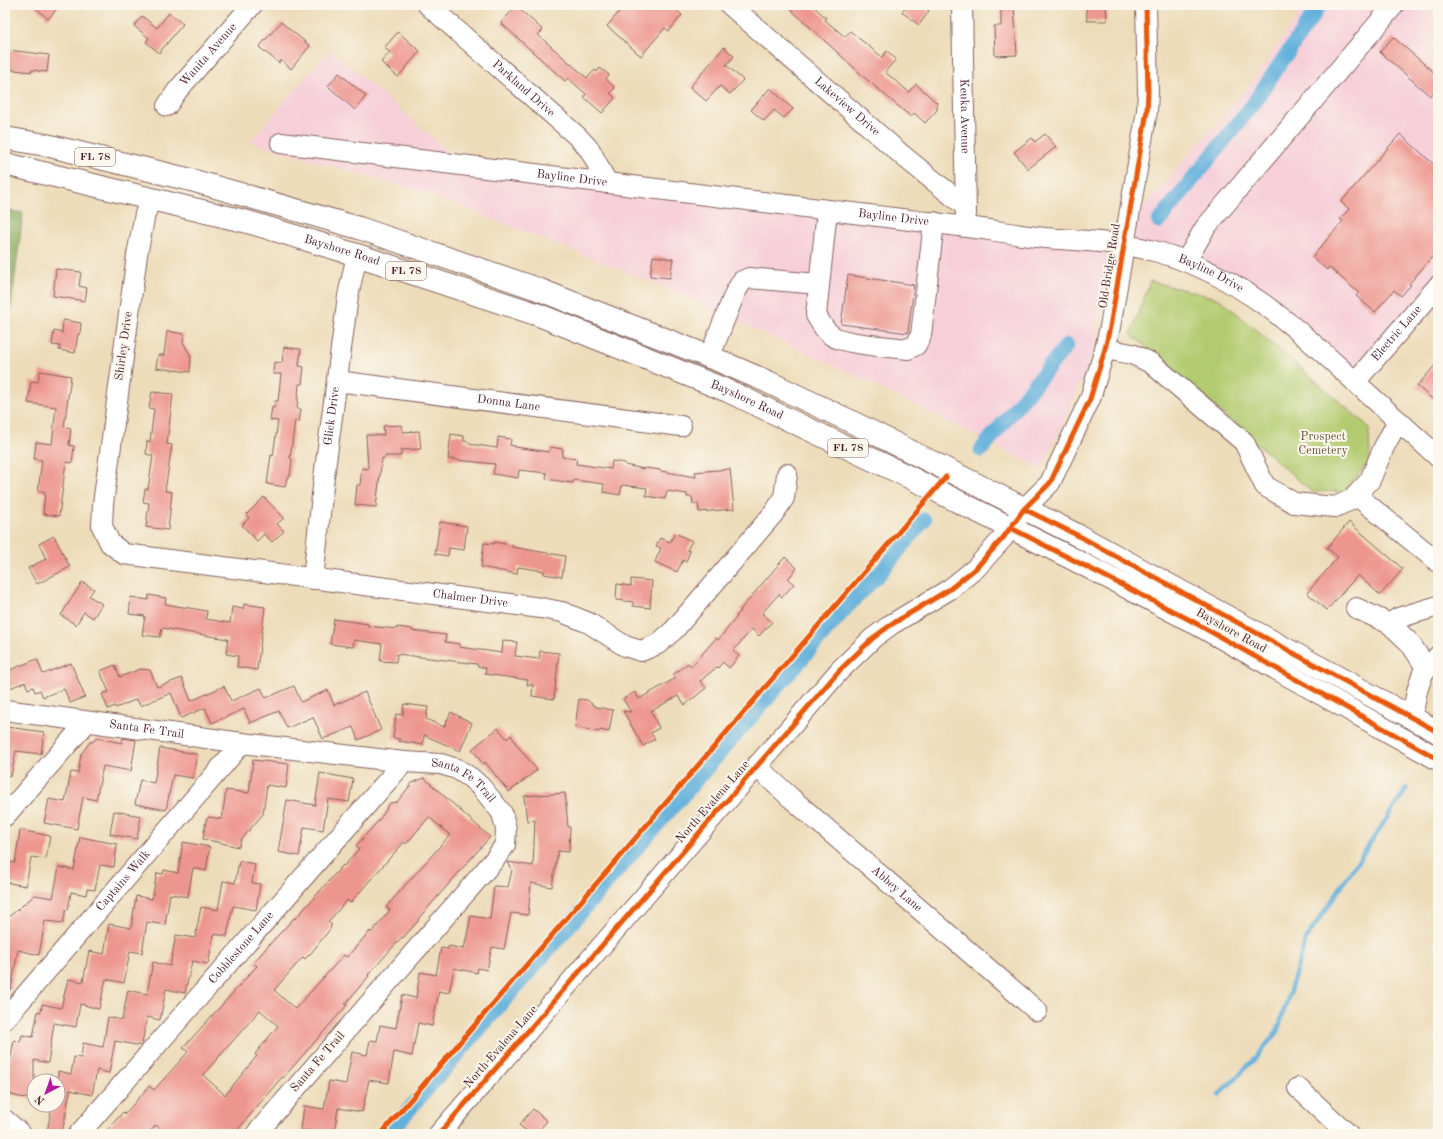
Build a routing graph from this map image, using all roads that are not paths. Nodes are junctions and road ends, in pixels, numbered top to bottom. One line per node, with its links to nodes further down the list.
1 (252, 5): 7 (street, Wanita Avenue)
2 (428, 5): 12 (street, Parkland Drive)
3 (730, 5): 14 (street, Lakeview Drive)
4 (962, 5): 14 (street, Keuka Avenue)
5 (1146, 5): 18 (street, Old Bridge Road)
6 (1394, 5): 20 (street)
7 (167, 106)
8 (5, 138): 11 (main road, Bayshore Road / FL 78)
9 (281, 143): 12 (street, Bayline Drive)
10 (5, 164): 13 (main road, Bayshore Road / FL 78)
11 (184, 178): 13 (main road); 24 (main road, Bayshore Road / FL 78)
12 (607, 183): 15 (street, Bayline Drive)
13 (151, 199): 19 (main road, Bayshore Road / FL 78); 31 (street, Shirley Drive)
14 (966, 207): 17 (street, Keuka Avenue)
15 (827, 210): 16 (street, Bayline Drive); 21 (street)
16 (934, 222): 17 (street, Bayline Drive); 21 (street)
17 (967, 227): 18 (street, Bayline Drive)
18 (1123, 245): 20 (street, Bayline Drive); 23 (street, Old Bridge Road)
19 (357, 255): 25 (street, Glick Drive); 34 (main road, Bayshore Road / FL 78)
20 (1186, 262): 26 (street, Bayline Drive)
21 (819, 284): 24 (street)
22 (1438, 286): 26 (street, Electric Lane)
23 (1106, 349): 32 (street); 33 (street, Old Bridge Road)
24 (709, 358): 33 (main road, Bayshore Road / FL 78)
25 (337, 381): 28 (street, Donna Lane); 36 (street, Glick Drive)
26 (1355, 382): 27 (street, Bayline Drive)
27 (1398, 421): 29 (street, Bayline Drive); 32 (street)
28 (681, 426)
29 (1438, 457)
30 (787, 474): 36 (street, Chalmer Drive)
31 (105, 494): 36 (street, Chalmer Drive)
32 (1356, 495): 35 (street)
33 (1024, 509): 34 (street, North Evalena Lane); 43 (main road, Bayshore Road / FL 78)
34 (1011, 528): 47 (main road, Bayshore Road / FL 78); 49 (street, North Evalena Lane)
35 (1438, 562)
36 (313, 579)
37 (1438, 606): 39 (street)
38 (1356, 608): 39 (street)
39 (1390, 624): 41 (street)
40 (1438, 643): 41 (street)
41 (1429, 662): 43 (street)
42 (5, 710): 44 (street, Santa Fe Trail)
43 (1412, 717): 45 (main road, Bayshore Road / FL 78)
44 (87, 722): 46 (street, Santa Fe Trail); 50 (street)
45 (1438, 732)
46 (242, 744): 48 (street, Santa Fe Trail); 52 (street, Captains Walk)
47 (1438, 759)
48 (404, 762): 56 (street, Cobblestone Lane); 57 (street, Santa Fe Trail)
49 (756, 766): 51 (street, Abbey Lane); 58 (street, North Evalena Lane)
50 (5, 816)
51 (1037, 1011)
52 (5, 1019)
53 (1298, 1088): 59 (street)
54 (5, 1120): 55 (street)
55 (21, 1134)
56 (79, 1134)
57 (256, 1134)
58 (439, 1134)
59 (1348, 1134)

